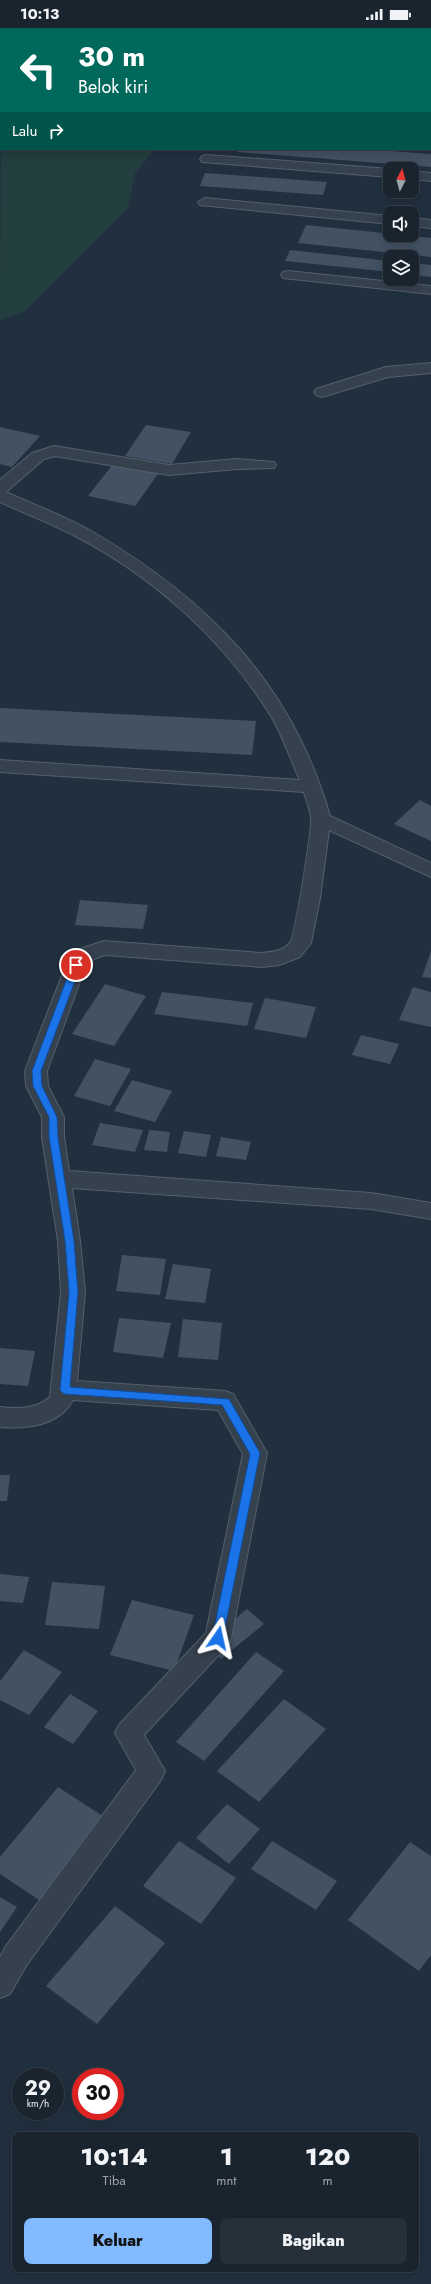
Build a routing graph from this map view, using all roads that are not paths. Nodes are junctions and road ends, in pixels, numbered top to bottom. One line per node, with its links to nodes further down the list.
1 (207, 159): 2 (street)
2 (383, 172)
3 (419, 176): 4 (street)
4 (431, 177)
5 (205, 202): 6 (street)
6 (383, 219)
7 (419, 223): 8 (street)
8 (431, 224)
9 (288, 275): 10 (street)
10 (431, 290)
11 (431, 368): 12 (street)
12 (322, 392)
13 (268, 466): 14 (street)
14 (0, 489)
15 (0, 496): 17 (street)
16 (0, 766): 17 (street)
17 (312, 787): 18 (street)
18 (321, 819): 19 (street); 20 (street)
19 (431, 871)
20 (60, 1179): 21 (street); 22 (street)
21 (431, 1211)
22 (64, 1390): 23 (street); 24 (street)
23 (0, 1417)
24 (8, 1954): 25 (street)
25 (0, 1984)

